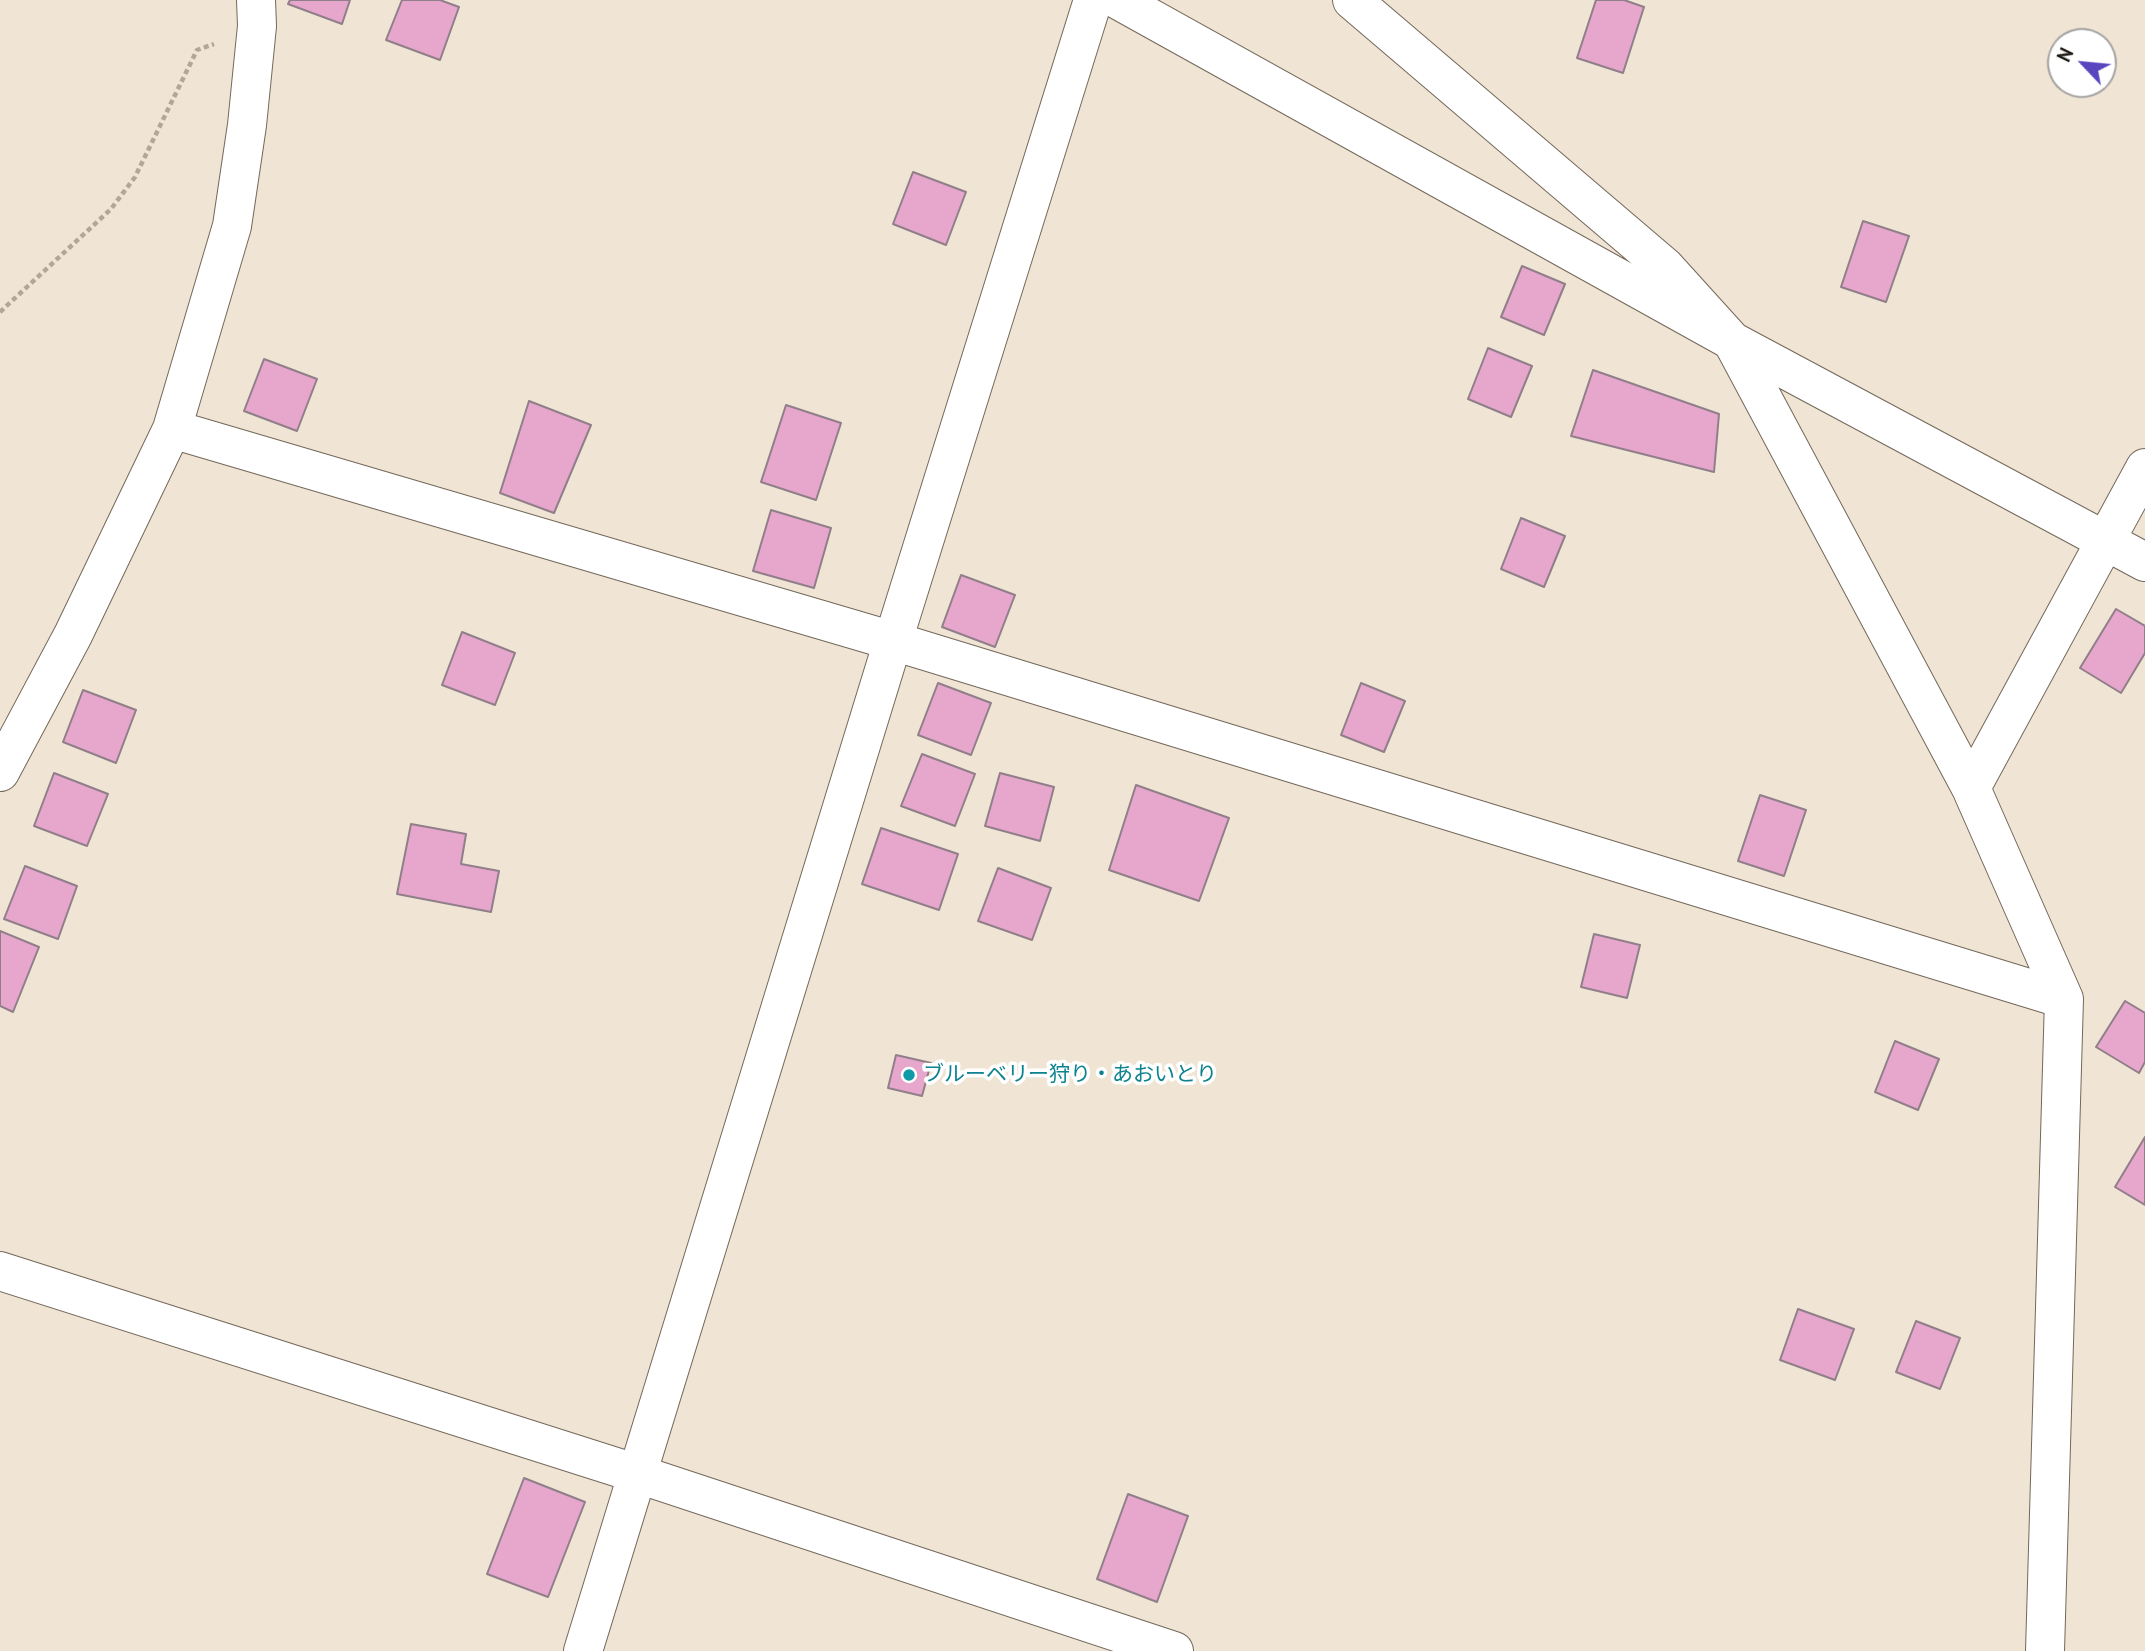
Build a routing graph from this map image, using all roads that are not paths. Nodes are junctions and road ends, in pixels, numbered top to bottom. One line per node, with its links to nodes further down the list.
1 (1093, 0): 10 (street)
2 (1118, 0): 5 (street)
3 (1352, 0): 5 (street)
4 (257, 13): 6 (street)
5 (1732, 341): 8 (street); 12 (street)
6 (172, 429): 10 (street); 11 (street)
7 (2145, 468): 8 (street)
8 (2105, 540): 9 (street); 12 (street)
9 (2145, 562)
10 (893, 641): 13 (street); 15 (street)
11 (0, 772)
12 (1970, 788): 13 (street)
13 (2064, 999): 18 (street)
14 (0, 1271): 15 (street)
15 (638, 1474): 16 (street); 17 (street)
16 (583, 1651)
17 (1174, 1651)
18 (2045, 1651)

